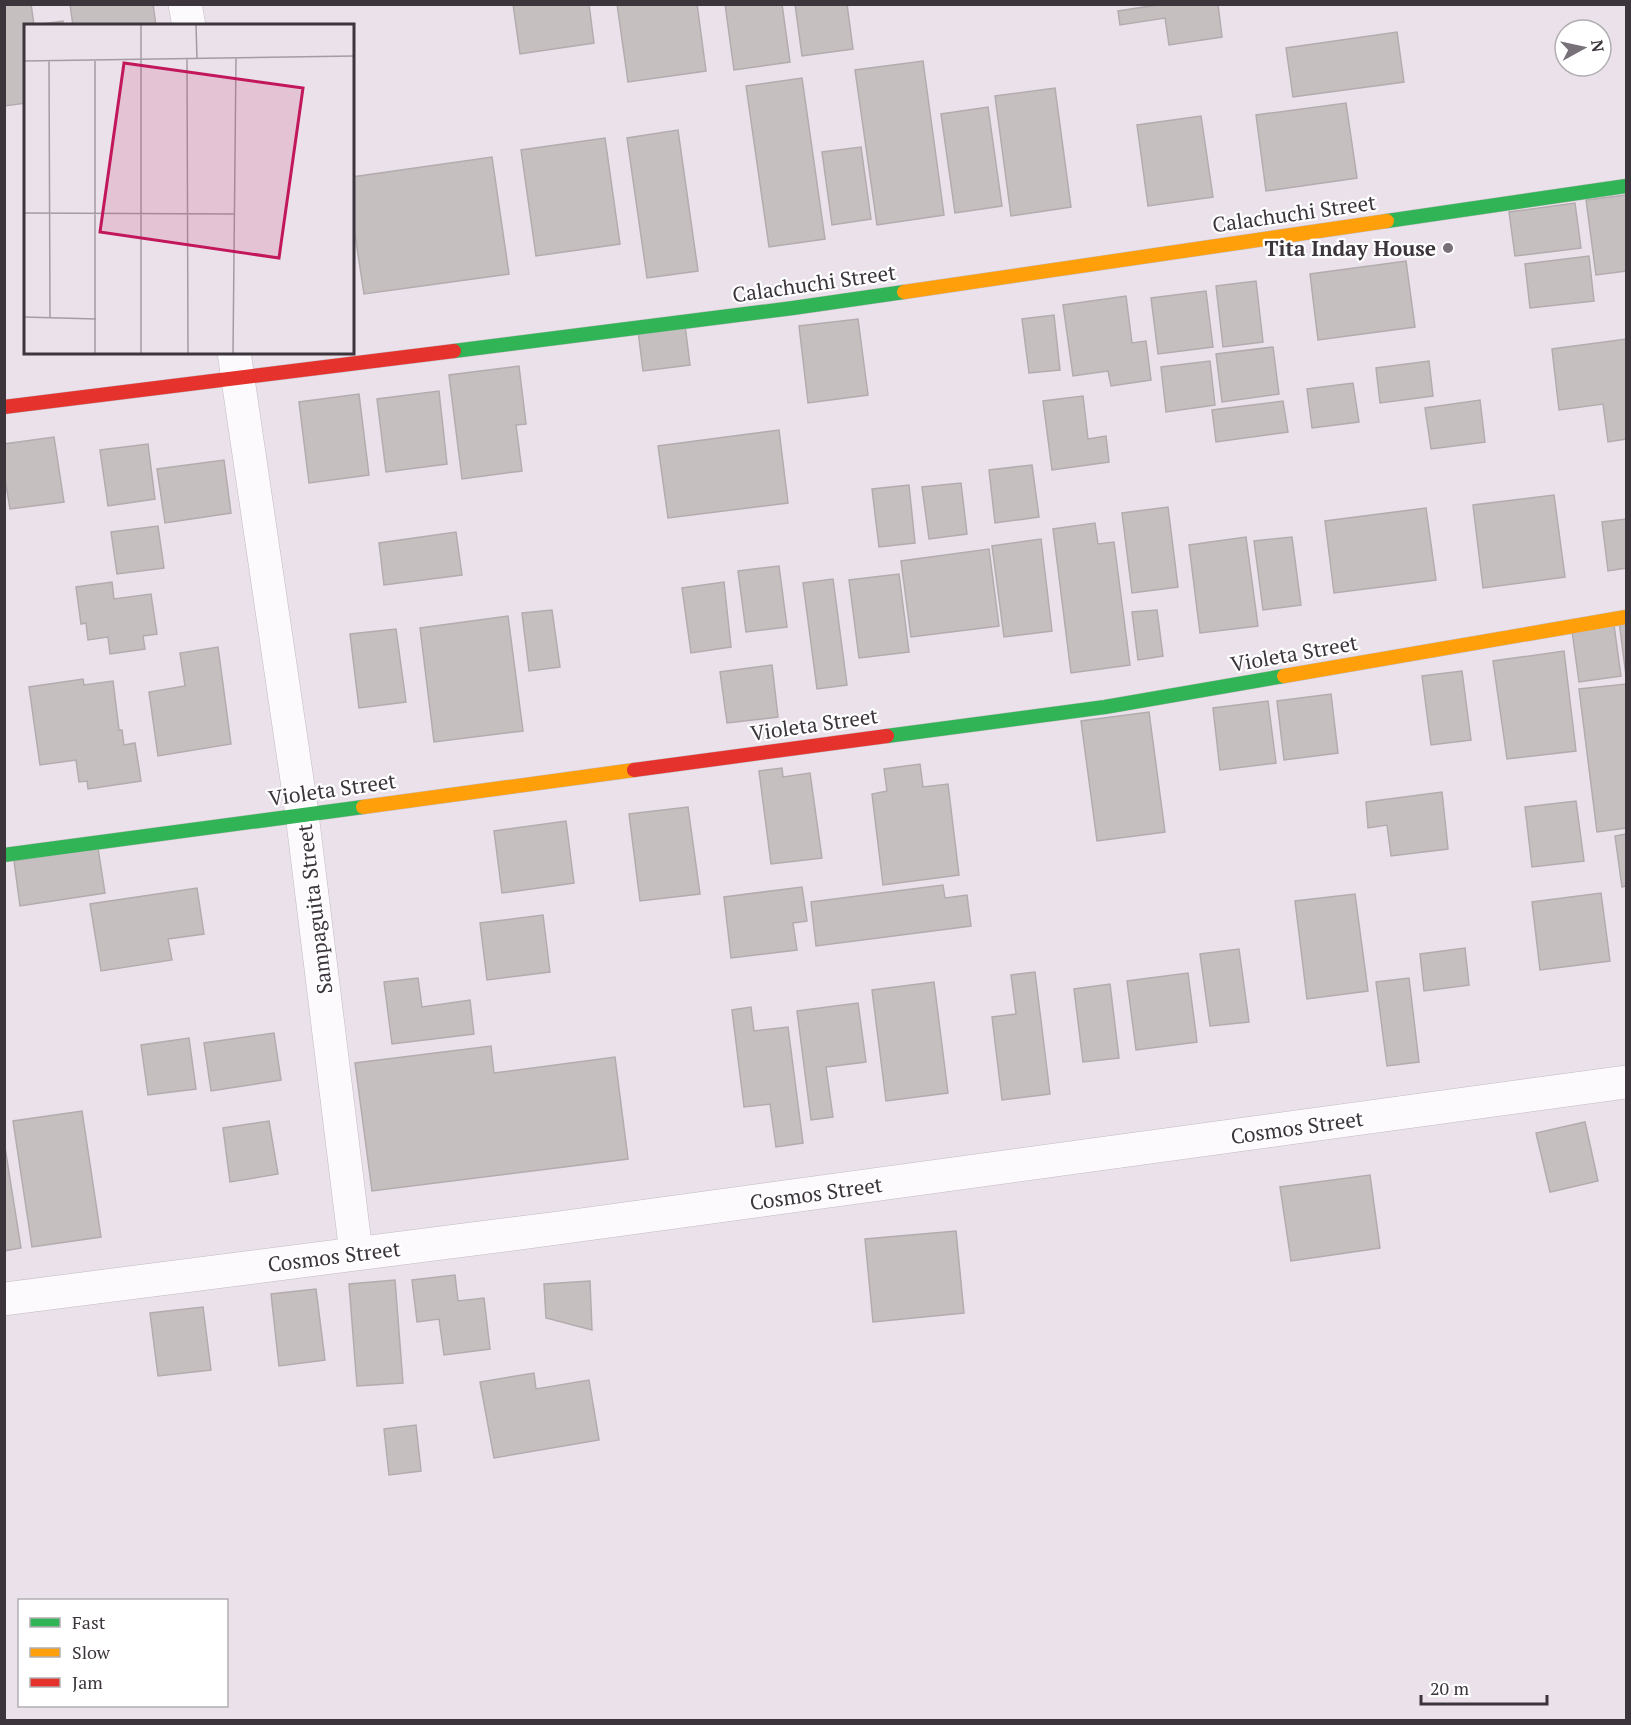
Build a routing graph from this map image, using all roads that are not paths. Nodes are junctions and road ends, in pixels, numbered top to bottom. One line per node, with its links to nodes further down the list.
1 (185, 4): 2 (street)
2 (189, 24)
3 (1626, 186): 4 (street, Calachuchi Street)
4 (354, 353)
5 (343, 354): 6 (street, Calachuchi Street)
6 (236, 365): 7 (street, Calachuchi Street); 9 (street, Sampaguita Street)
7 (4, 407)
8 (1626, 617): 9 (street, Violeta Street)
9 (302, 814): 10 (street, Violeta Street); 12 (street, Sampaguita Street)
10 (4, 855)
11 (1626, 1082): 12 (street, Cosmos Street)
12 (356, 1253): 13 (street, Cosmos Street)
13 (4, 1299)

